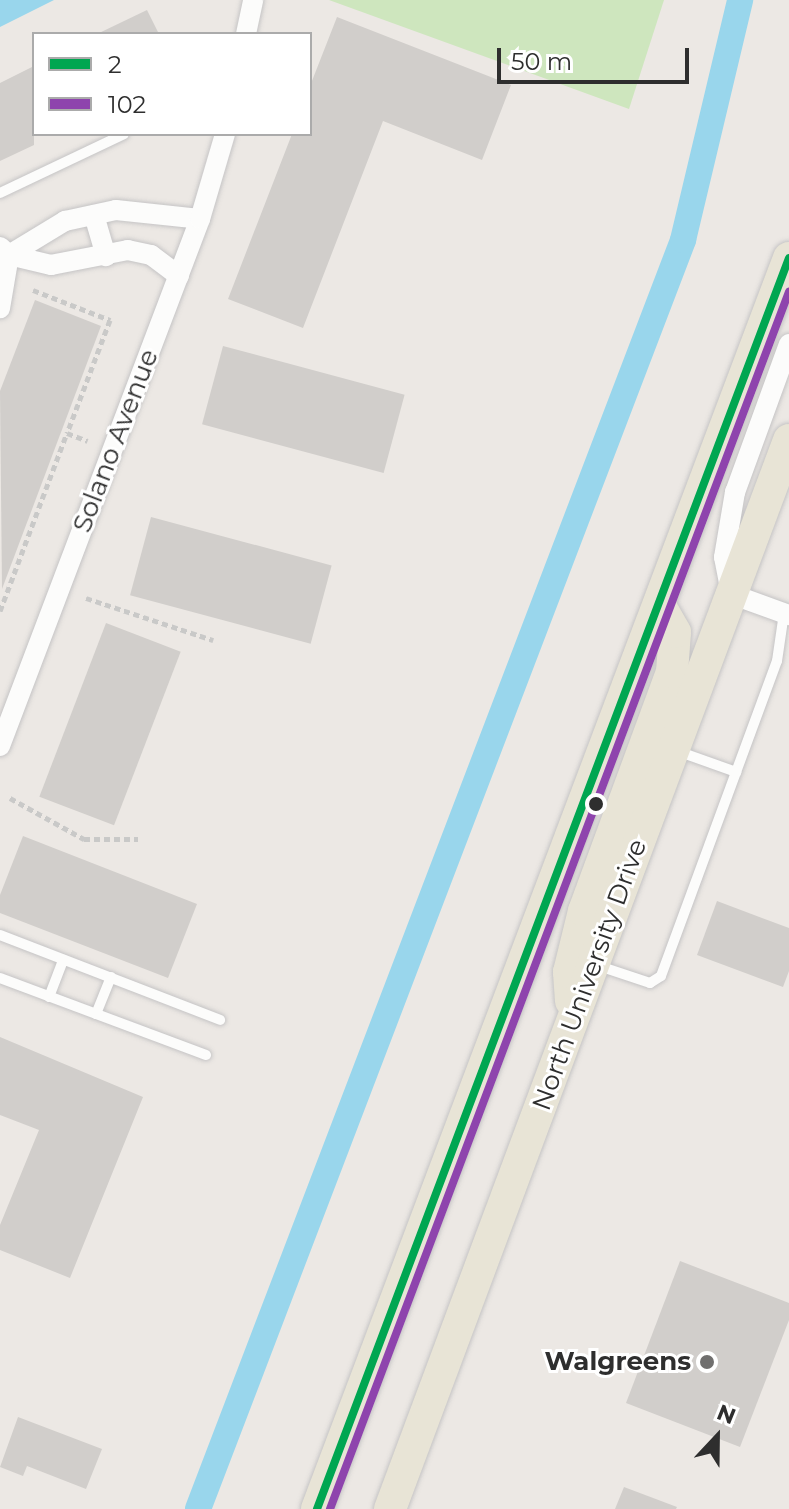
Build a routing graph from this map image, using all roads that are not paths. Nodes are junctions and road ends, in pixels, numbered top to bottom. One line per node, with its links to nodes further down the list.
1 (253, 0): 2 (street)
2 (246, 32)
3 (120, 136): 5 (lane)
4 (224, 136): 7 (street, Solano Avenue)
5 (0, 193)
6 (94, 215): 7 (street); 8 (street); 9 (street)
7 (200, 219): 11 (street, Solano Avenue)
8 (5, 251): 9 (street); 12 (street)
9 (106, 256): 11 (street)
10 (789, 258): 16 (main road)
11 (179, 276): 18 (street, Solano Avenue)
12 (0, 308)
13 (789, 344): 15 (street)
14 (789, 440): 15 (main road, North University Drive)
15 (731, 594): 17 (street); 19 (main road, North University Drive)
16 (660, 606): 29 (main road); 31 (main road)
17 (787, 614): 20 (lane)
18 (0, 746)
19 (674, 749): 20 (lane); 23 (main road, North University Drive)
20 (736, 772): 23 (lane)
21 (0, 935): 22 (lane)
22 (63, 960): 24 (lane); 26 (lane)
23 (594, 964): 29 (main road, North University Drive)
24 (111, 977): 27 (lane); 28 (lane)
25 (0, 978): 26 (lane)
26 (49, 997): 27 (lane)
27 (96, 1014): 30 (lane)
28 (220, 1020)
29 (573, 1021): 32 (main road, North University Drive)
30 (206, 1055)
31 (317, 1509)
32 (390, 1509)

